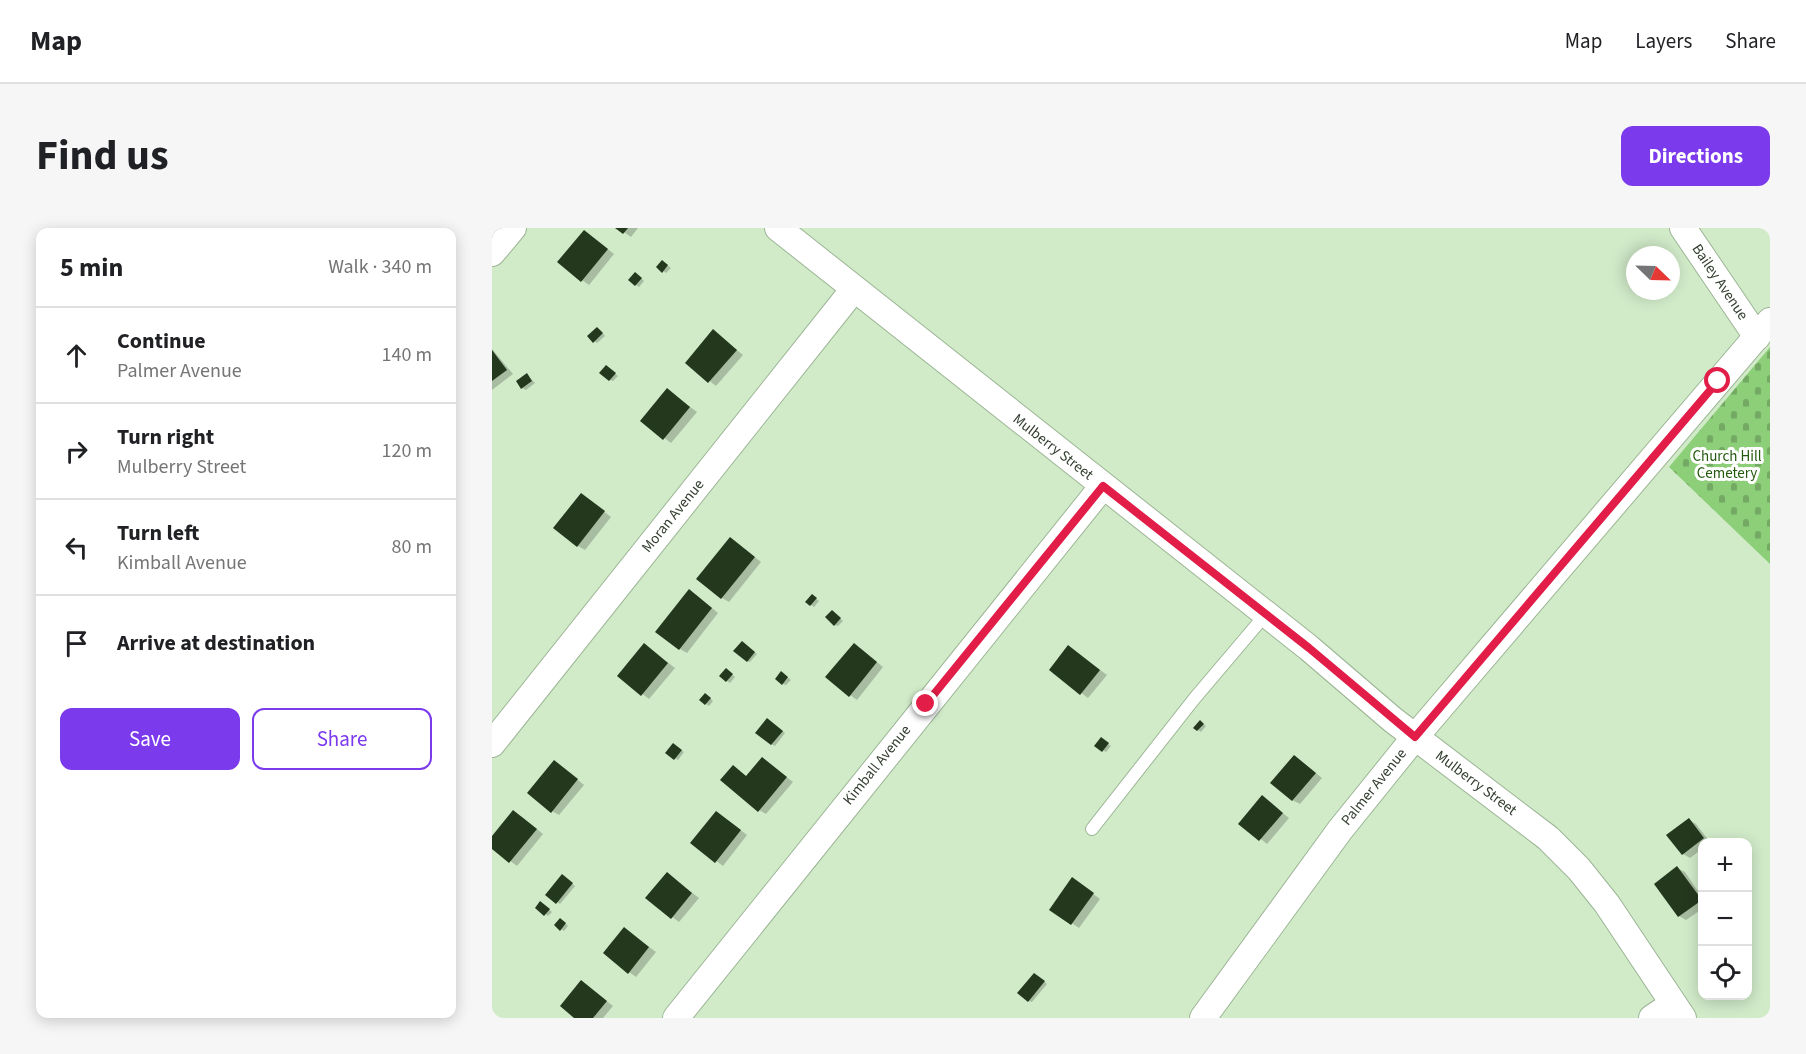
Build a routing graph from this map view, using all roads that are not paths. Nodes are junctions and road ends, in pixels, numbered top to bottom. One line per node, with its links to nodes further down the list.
1 (513, 228): 4 (street)
2 (778, 228): 5 (street, Mulberry Street)
3 (1683, 228): 6 (street, Bailey Avenue)
4 (492, 253)
5 (854, 289): 7 (street, Mulberry Street); 10 (street, Moran Avenue)
6 (1763, 329): 9 (street, Palmer Avenue)
7 (1103, 486): 8 (street, Mulberry Street); 13 (street, Kimball Avenue)
8 (1266, 614): 9 (street, Mulberry Street); 11 (lane)
9 (1415, 737): 12 (street, Mulberry Street); 14 (street, Palmer Avenue)
10 (492, 744)
11 (1092, 829)
12 (1669, 1013)
13 (676, 1018)
14 (1203, 1018)

